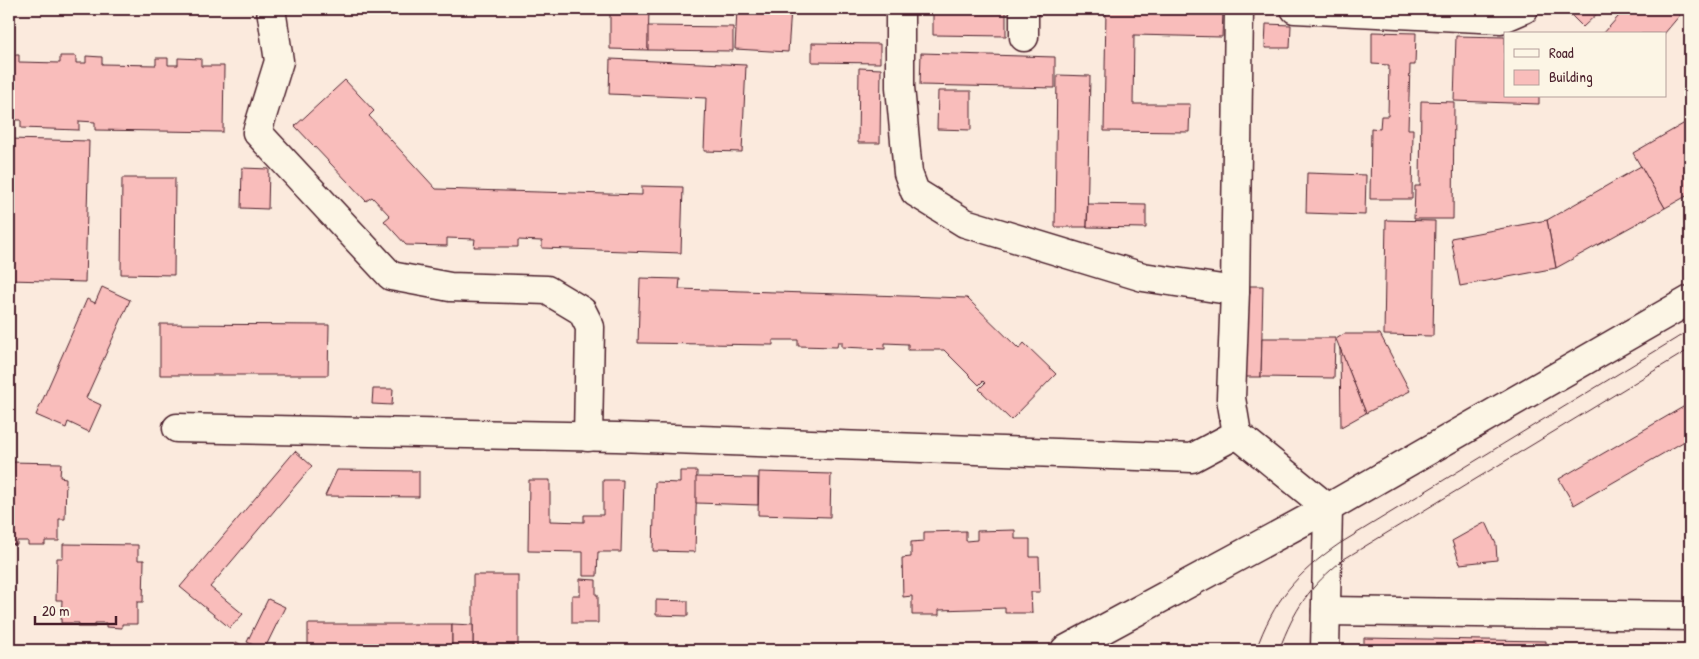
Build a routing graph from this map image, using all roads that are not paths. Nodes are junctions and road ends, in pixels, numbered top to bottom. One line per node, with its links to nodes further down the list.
1 (271, 9): 12 (street)
2 (900, 9): 8 (street)
3 (1024, 9): 7 (street)
4 (1239, 9): 8 (street)
5 (1295, 9): 6 (street)
6 (1524, 9)
7 (1024, 37)
8 (1235, 291): 11 (street)
9 (1690, 300): 13 (street)
10 (176, 428): 12 (street)
11 (1237, 434): 12 (street); 13 (street)
12 (588, 437)
13 (1328, 508): 14 (street); 16 (street)
14 (1326, 611): 15 (street); 17 (street)
15 (1690, 616)
16 (1065, 650)
17 (1325, 650)

